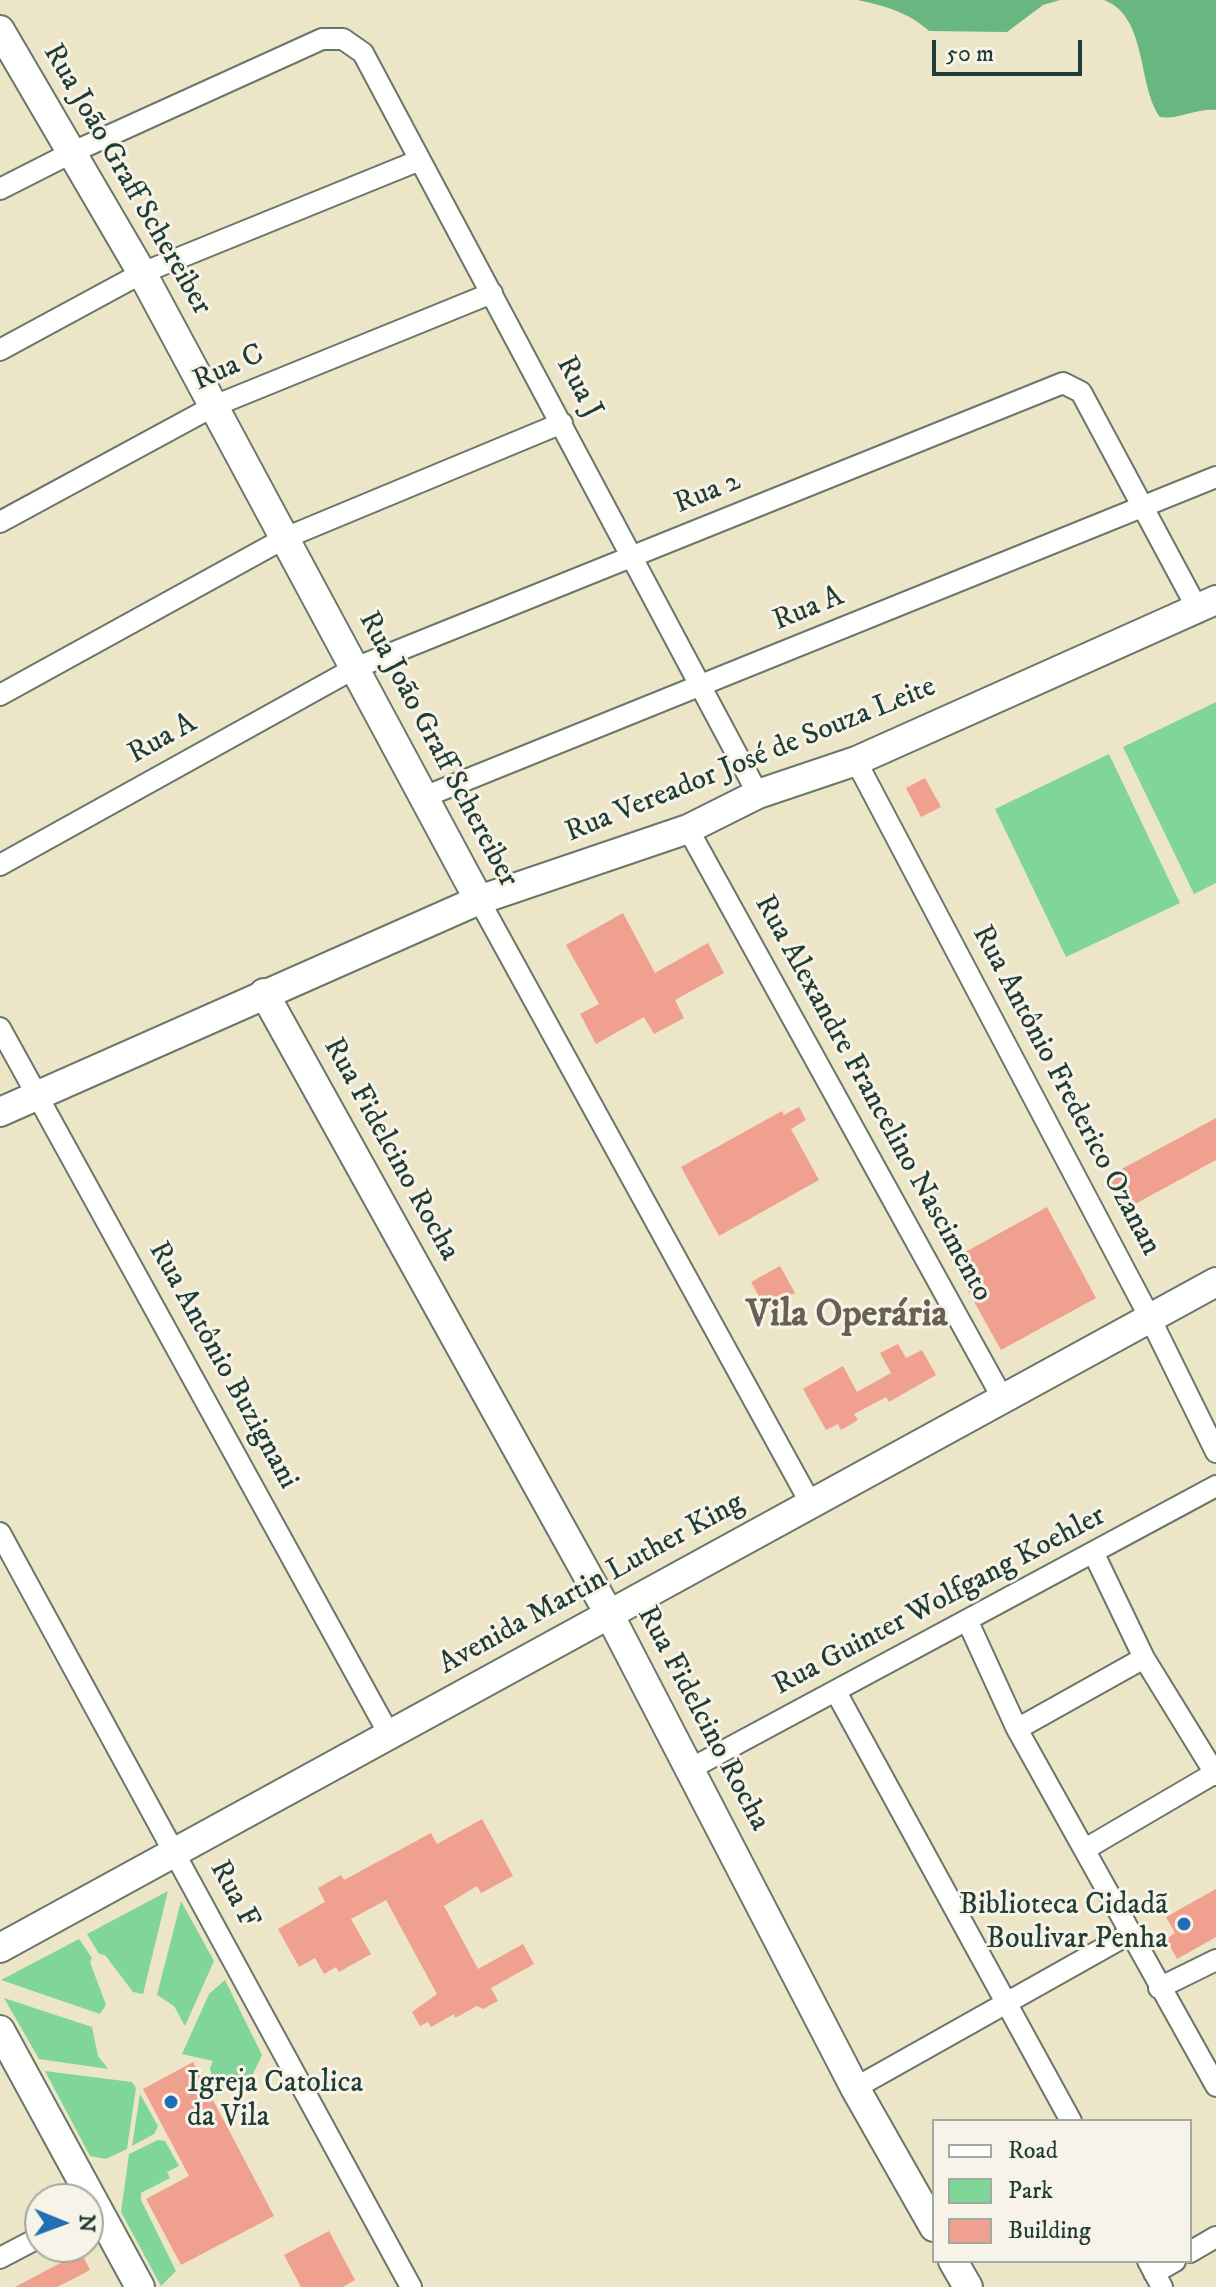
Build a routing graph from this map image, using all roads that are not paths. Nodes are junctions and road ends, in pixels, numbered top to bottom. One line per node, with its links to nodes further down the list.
1 (0, 30): 2 (street, Rua João Graff Schereiber)
2 (73, 152): 3 (street, Rua J); 4 (street); 5 (street, Rua João Graff Schereiber)
3 (420, 160): 5 (street); 6 (street, Rua J)
4 (0, 189)
5 (142, 273): 7 (street); 8 (street, Rua João Graff Schereiber)
6 (492, 293): 8 (street, Rua C); 9 (street, Rua J)
7 (0, 350)
8 (214, 406): 12 (street, Rua C); 13 (street, Rua João Graff Schereiber)
9 (562, 423): 13 (street); 14 (street, Rua J)
10 (1216, 477): 11 (street, Rua A)
11 (1143, 507): 14 (street, Rua 2); 15 (street); 17 (street, Rua A)
12 (0, 522)
13 (285, 538): 16 (street, Rua João Graff Schereiber); 18 (street)
14 (634, 556): 16 (street, Rua 2); 17 (street, Rua J)
15 (1206, 604): 19 (street, Rua Vereador José de Souza Leite)
16 (355, 668): 21 (street, Rua João Graff Schereiber); 23 (street, Rua A)
17 (702, 686): 20 (street, Rua J); 21 (street, Rua A)
18 (0, 695)
19 (856, 761): 20 (street, Rua Vereador José de Souza Leite); 30 (street, Rua Antônio Frederico Ozanan)
20 (758, 794): 22 (street, Rua Vereador José de Souza Leite)
21 (424, 797): 24 (street, Rua João Graff Schereiber)
22 (688, 829): 24 (street, Rua Vereador José de Souza Leite); 31 (street, Rua Alexandre Francelino Nascimento)
23 (0, 865)
24 (479, 900): 25 (street, Rua Vereador José de Souza Leite); 34 (street, Rua João Graff Schereiber)
25 (264, 993): 27 (street, Rua Vereador José de Souza Leite); 37 (street, Rua Fidelcino Rocha)
26 (0, 1028): 27 (street, Rua Antônio Buzignani)
27 (39, 1095): 28 (street, Rua Vereador José de Souza Leite); 42 (street, Rua Antônio Buzignani)
28 (0, 1112)
29 (1216, 1282): 30 (street, Avenida Martin Luther King)
30 (1150, 1318): 31 (street, Avenida Martin Luther King); 32 (street, Rua Antônio Frederico Ozanan)
31 (1003, 1399): 34 (street, Avenida Martin Luther King)
32 (1216, 1452)
33 (1216, 1486): 36 (street, Rua Guinter Wolfgang Koehler)
34 (811, 1504): 37 (street, Avenida Martin Luther King)
35 (0, 1533): 46 (street, Rua F)
36 (1094, 1554): 38 (street, Rua Guinter Wolfgang Koehler); 39 (street)
37 (609, 1614): 42 (street, Avenida Martin Luther King); 43 (street, Rua Fidelcino Rocha)
38 (968, 1622): 40 (street, Rua Guinter Wolfgang Koehler); 41 (street)
39 (1144, 1658): 41 (street); 44 (street)
40 (836, 1692): 43 (street, Rua Guinter Wolfgang Koehler); 51 (street)
41 (1017, 1729): 45 (street)
42 (389, 1734): 46 (street, Avenida Martin Luther King)
43 (690, 1769): 54 (street, Rua Fidelcino Rocha)
44 (1215, 1774): 45 (street)
45 (1087, 1848): 47 (street)
46 (175, 1851): 48 (street, Avenida Martin Luther King); 67 (street, Rua F)
47 (1129, 1934): 50 (street); 51 (street)
48 (0, 1948)
49 (1216, 1960): 50 (street)
50 (1159, 1988): 53 (street)
51 (1008, 2005): 54 (street); 55 (street)
52 (0, 2030): 56 (street)
53 (1216, 2086)
54 (855, 2088): 57 (street, Rua Fidelcino Rocha)
55 (1070, 2119)
56 (79, 2183)
57 (932, 2223)
58 (104, 2228): 66 (street)
59 (1216, 2237): 61 (street)
60 (24, 2245): 62 (street)
61 (1192, 2251)
62 (0, 2258)
63 (954, 2263): 68 (street)
64 (1172, 2263): 65 (street)
65 (1155, 2274)
66 (140, 2287)
67 (411, 2287)
68 (968, 2287)

